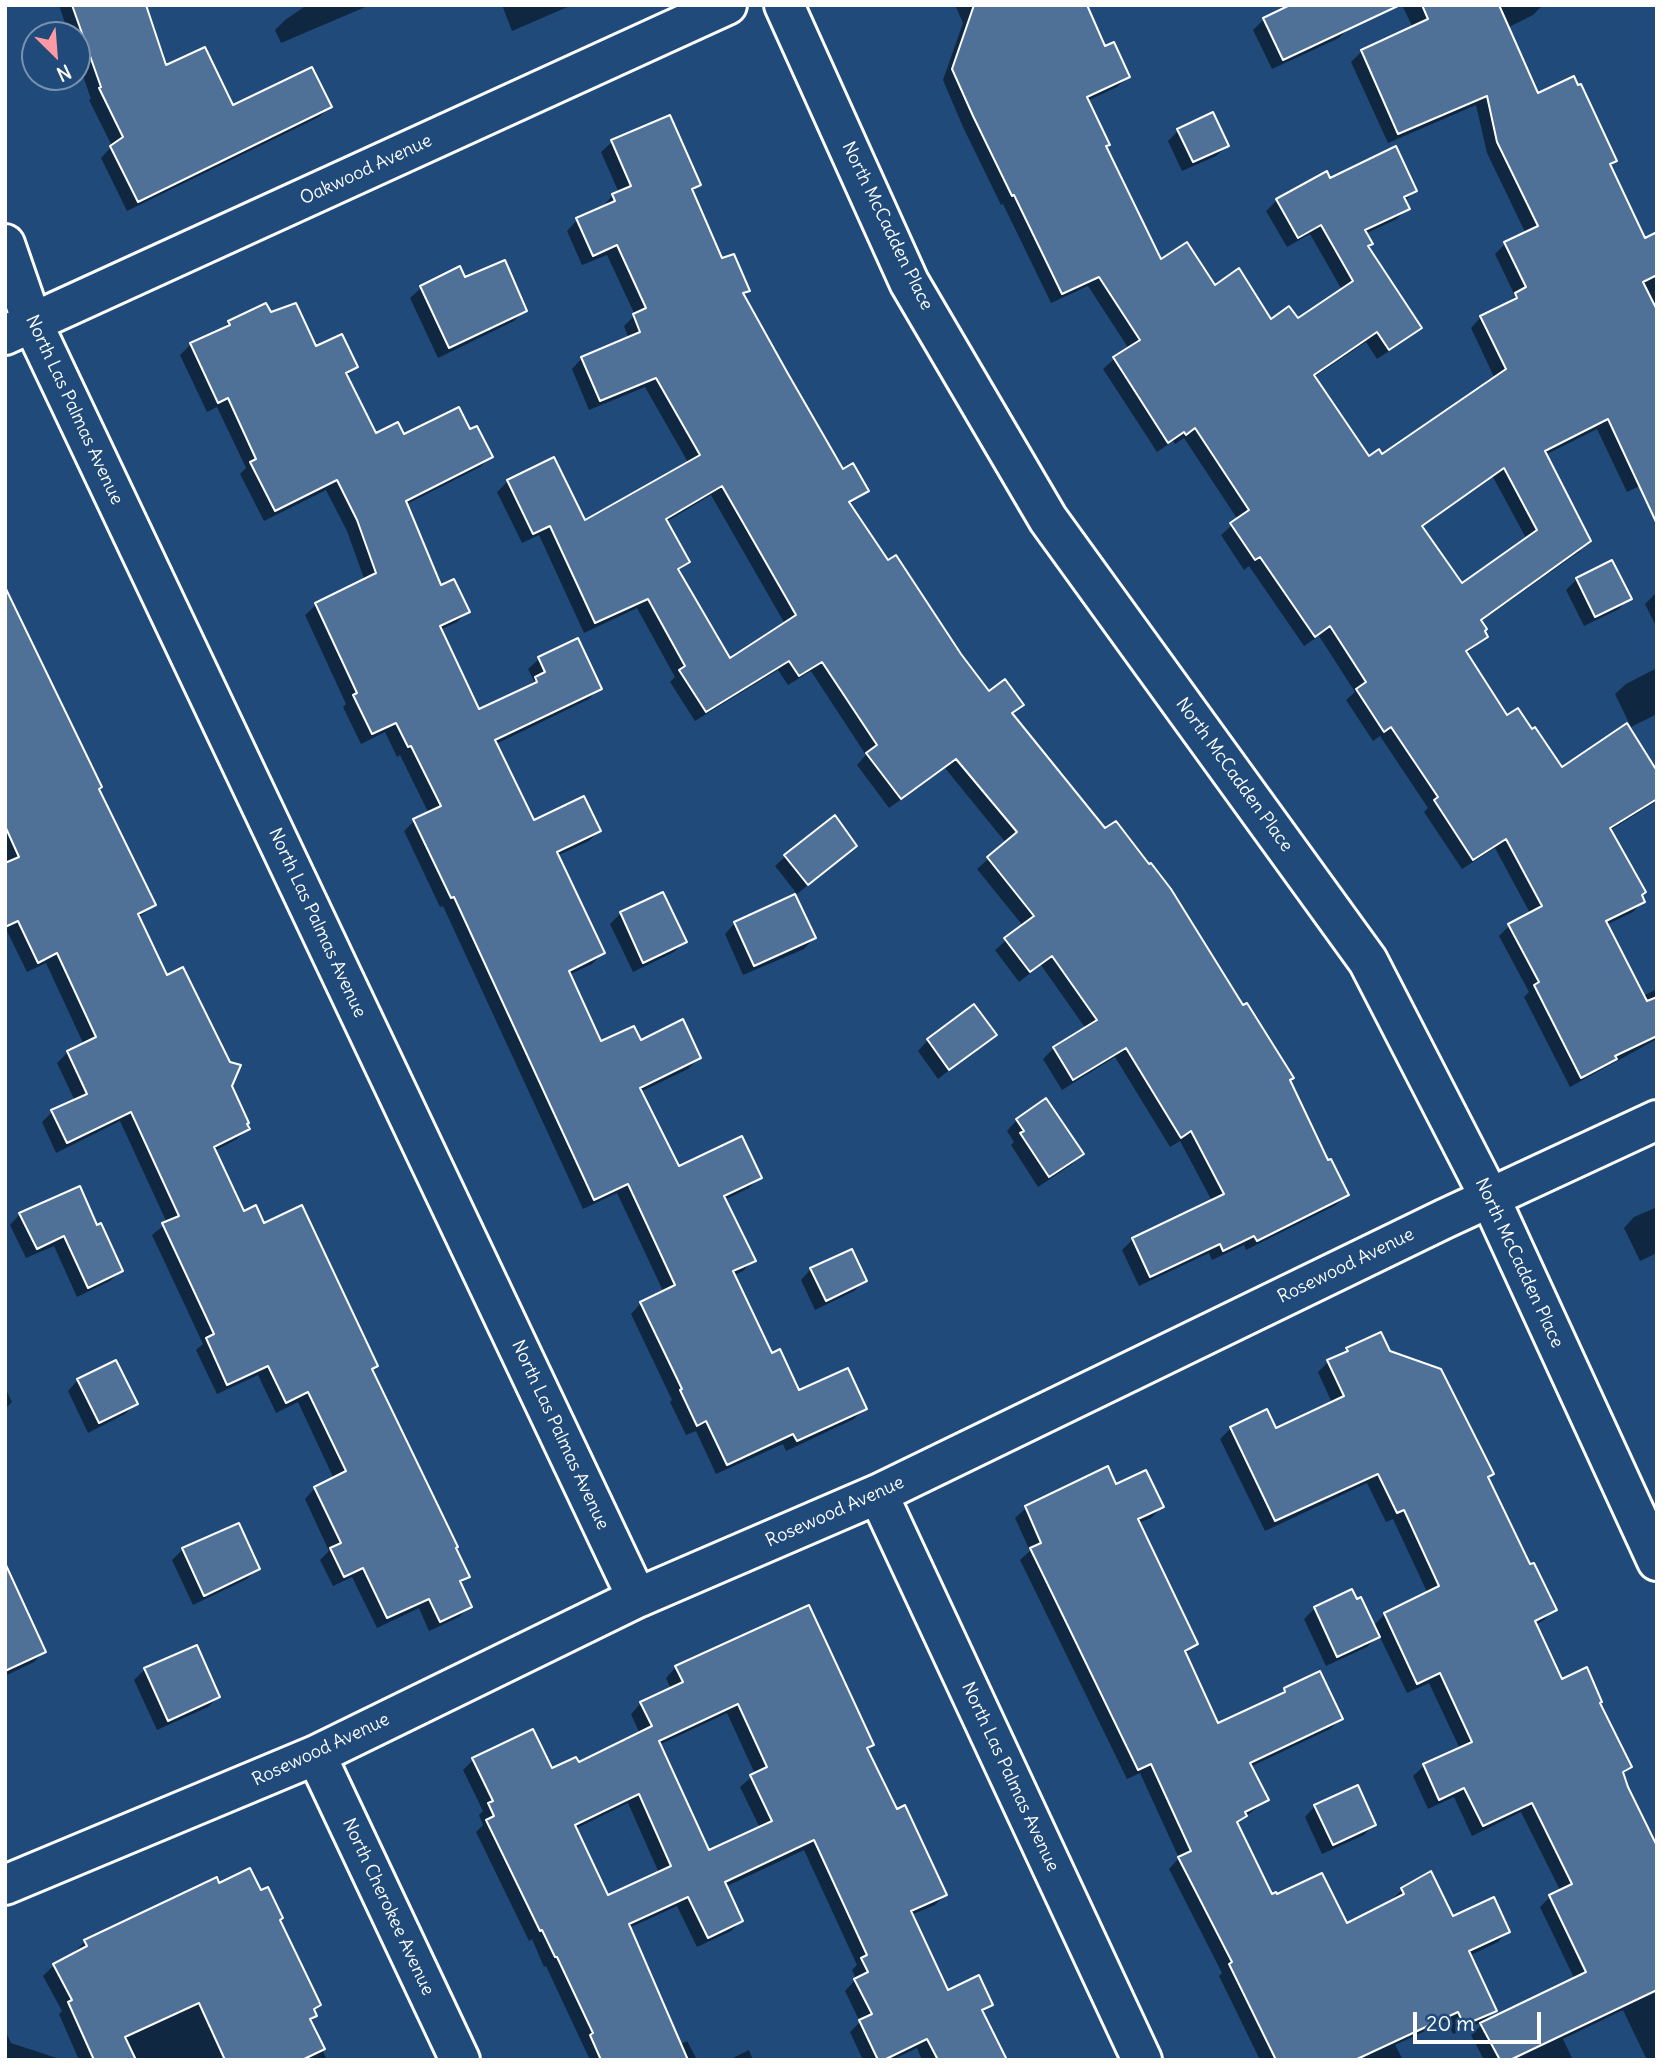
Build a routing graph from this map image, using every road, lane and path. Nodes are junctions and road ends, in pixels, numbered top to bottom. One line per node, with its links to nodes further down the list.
1 (727, 5): 4 (street, Oakwood Avenue)
2 (784, 5): 6 (street, North McCadden Place)
3 (5, 244): 4 (street, North Las Palmas Avenue)
4 (18, 329): 9 (street, North Las Palmas Avenue)
5 (1657, 1120): 6 (street, Rosewood Avenue)
6 (1490, 1198): 7 (street, Rosewood Avenue); 8 (street, North McCadden Place)
7 (878, 1494): 9 (street, Rosewood Avenue); 13 (street, North Las Palmas Avenue)
8 (1657, 1561)
9 (637, 1598): 10 (street, Rosewood Avenue)
10 (316, 1755): 11 (street, Rosewood Avenue); 12 (street, North Cherokee Avenue)
11 (5, 1885)
12 (460, 2060)
13 (1142, 2060)

